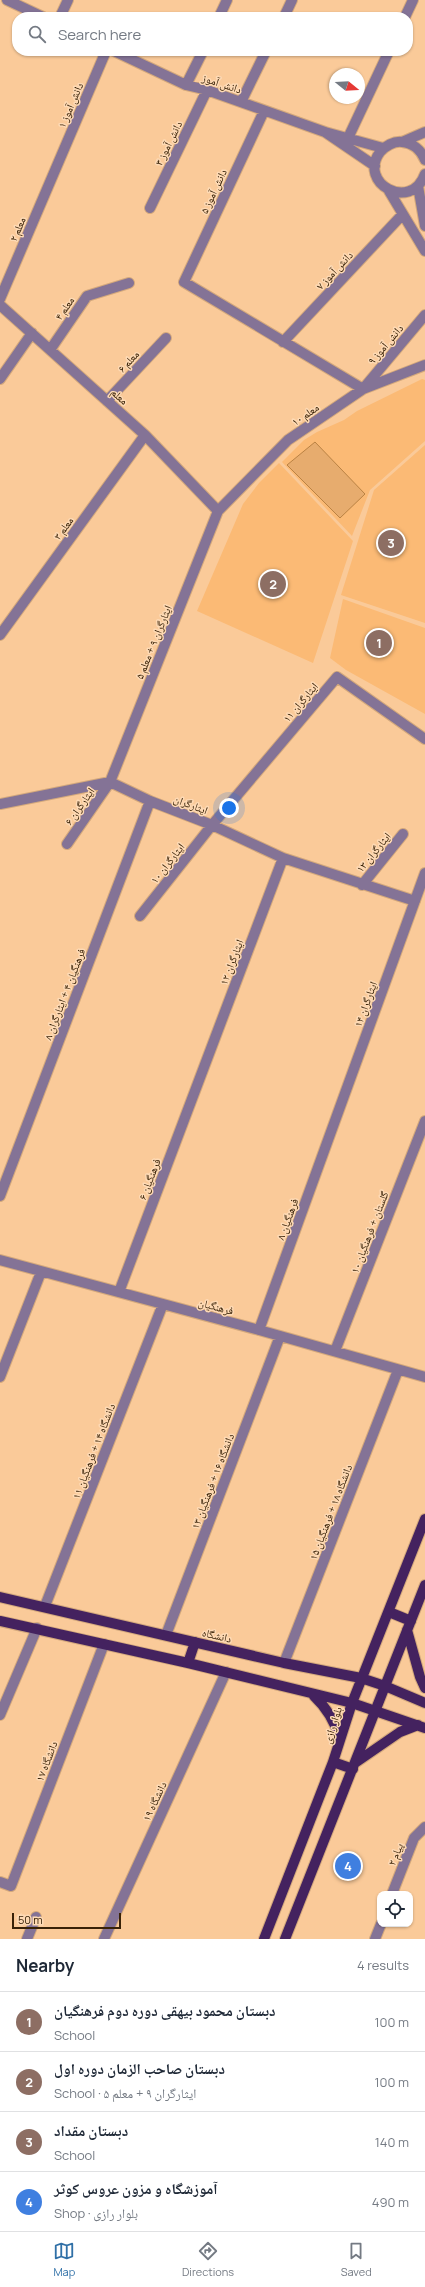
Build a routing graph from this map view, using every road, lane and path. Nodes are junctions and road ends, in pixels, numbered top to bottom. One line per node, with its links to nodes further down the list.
1 (7, 0): 6 (street)
2 (68, 0): 7 (street)
3 (227, 0): 8 (street)
4 (292, 0): 9 (street)
5 (413, 0): 10 (street)
6 (32, 12)
7 (62, 12)
8 (221, 12)
9 (286, 12)
10 (407, 12)
11 (104, 56): 27 (street, دانش آموز ۱)
12 (124, 56): 16 (street, دانش آموز)
13 (201, 56): 16 (street)
14 (264, 56): 18 (street)
15 (387, 56): 22 (street)
16 (186, 86): 17 (street, دانش آموز)
17 (207, 90): 18 (street, دانش آموز); 31 (street, دانش آموز ۳)
18 (241, 102): 19 (street, دانش آموز)
19 (264, 111): 20 (street, دانش آموز); 41 (street, دانش آموز ۵)
20 (325, 132): 22 (street, دانش آموز); 26 (street, دانش آموز)
21 (425, 132): 23 (street)
22 (348, 138): 24 (street, دانش آموز)
23 (402, 142): 24 (street); 25 (street)
24 (383, 148): 26 (street)
25 (425, 160)
26 (375, 166): 30 (street)
27 (57, 168): 36 (street, معلم ۲)
28 (425, 174): 29 (street)
29 (418, 186): 30 (street); 33 (street)
30 (390, 191): 32 (street)
31 (150, 208)
32 (402, 214): 34 (street); 41 (street, دانش آموز ۷)
33 (425, 226)
34 (425, 251)
35 (128, 283): 42 (street, معلم ۴)
36 (0, 298)
37 (0, 305): 39 (street, معلم)
38 (425, 315): 45 (street, دانش آموز ۹)
39 (32, 333): 42 (street, معلم); 44 (street)
40 (166, 338): 46 (street, معلم ۶)
41 (283, 342): 45 (street)
42 (50, 350): 46 (street, معلم)
43 (425, 365): 45 (street, معلم ۱۰)
44 (0, 379)
45 (363, 389): 48 (street, معلم ۱۰)
46 (107, 401): 47 (street, معلم)
47 (145, 435): 48 (street, معلم); 49 (street, معلم ۳)
48 (218, 511): 51 (street, ایثارگران ۹ + معلم ۵)
49 (0, 635)
50 (425, 739): 54 (street, ایثارگران ۱۱)
51 (110, 782): 52 (street, ایثارگران); 53 (street); 56 (street, ایثارگران ۶)
52 (150, 801): 54 (street, ایثارگران); 65 (street, فرهنگیان ۴ + ایثارگران ۸)
53 (0, 804)
54 (212, 825): 57 (street, ایثارگران); 61 (street, ایثارگران ۱۰)
55 (403, 834): 59 (street, ایثارگران ۱۳)
56 (67, 844)
57 (283, 858): 59 (street, ایثارگران); 62 (street, ایثارگران ۱۲)
58 (425, 873): 60 (street)
59 (362, 885): 60 (street, ایثارگران)
60 (415, 901): 63 (street, ایثارگران ۱۴)
61 (140, 916)
62 (201, 1075): 68 (street, فرهنگیان ۶)
63 (337, 1116): 70 (street, فرهنگیان ۸)
64 (425, 1121): 72 (street, گلستان + فرهنگیان ۱۰)
65 (0, 1196)
66 (0, 1260): 67 (street, فرهنگیان)
67 (41, 1272): 68 (street, فرهنگیان); 74 (street)
68 (119, 1292): 69 (street, فرهنگیان)
69 (163, 1304): 70 (street, فرهنگیان); 79 (street, دانشگاه ۱۴ + فرهنگیان ۱۱)
70 (259, 1330): 71 (street, فرهنگیان)
71 (280, 1336): 72 (street, فرهنگیان); 84 (street, دانشگاه ۱۶ + فرهنگیان ۱۳)
72 (335, 1351): 73 (street, فرهنگیان)
73 (398, 1370): 75 (street, فرهنگیان); 88 (street, دانشگاه ۱۸ + فرهنگیان ۱۵)
74 (0, 1376)
75 (425, 1377)
76 (425, 1519): 80 (main road, بلوار رازی)
77 (425, 1585): 82 (main road)
78 (0, 1597): 79 (main road, دانشگاه)
79 (45, 1606): 84 (main road, دانشگاه)
80 (389, 1612): 82 (main road); 90 (main road, بلوار رازی)
81 (0, 1621): 83 (main road)
82 (409, 1626): 91 (main road); 92 (main road)
83 (37, 1628): 86 (main road); 97 (street)
84 (166, 1635): 85 (main road, دانشگاه)
85 (196, 1642): 87 (main road); 88 (main road, دانشگاه)
86 (104, 1644): 87 (main road); 103 (street, دانشگاه ۱۷)
87 (188, 1663): 89 (main road)
88 (284, 1663): 90 (main road, دانشگاه)
89 (226, 1672): 93 (main road); 108 (street, دانشگاه ۱۹)
90 (362, 1678): 91 (main road, دانشگاه); 94 (main road, بلوار رازی)
91 (385, 1686): 95 (main road, دانشگاه); 96 (main road)
92 (425, 1688)
93 (312, 1694): 94 (main road); 99 (main road)
94 (352, 1703): 96 (main road); 99 (main road, بلوار رازی)
95 (425, 1703)
96 (376, 1711): 98 (main road); 101 (main road)
97 (0, 1715)
98 (421, 1726): 101 (main road)
99 (340, 1740): 100 (main road, بلوار رازی)
100 (333, 1762): 101 (main road); 109 (main road, بلوار رازی)
101 (354, 1766): 110 (main road)
102 (425, 1826): 104 (street, پیام ۲)
103 (0, 1882)
104 (393, 1891)
105 (36, 1917): 107 (street)
106 (380, 1927): 111 (street)
107 (27, 1939)
108 (104, 1939)
109 (264, 1939)
110 (285, 1939)
111 (375, 1939)

